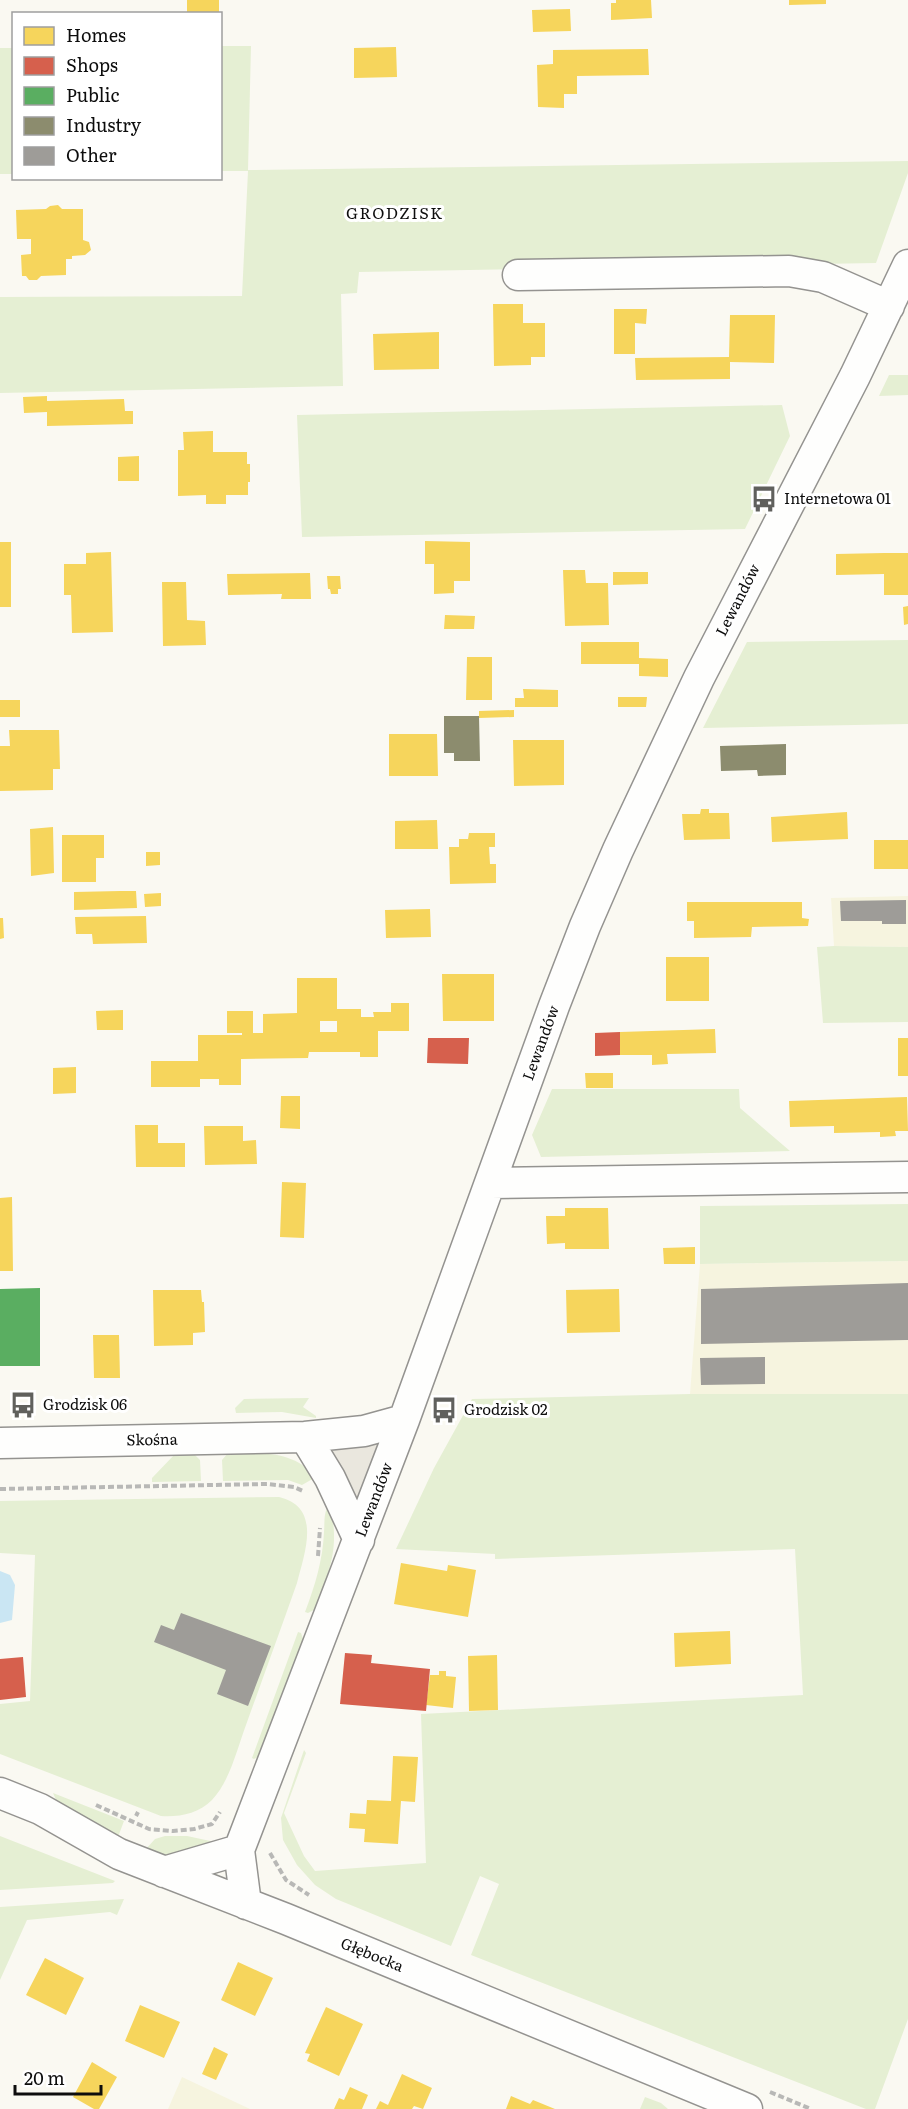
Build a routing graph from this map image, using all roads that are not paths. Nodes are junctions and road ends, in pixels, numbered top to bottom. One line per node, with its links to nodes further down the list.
1 (908, 265): 3 (street, Lewandów)
2 (518, 275): 3 (street)
3 (889, 306): 5 (street, Lewandów)
4 (908, 1177): 5 (street)
5 (491, 1183): 6 (street, Lewandów)
6 (404, 1420): 7 (street, Skośna); 9 (street, Lewandów)
7 (304, 1437): 8 (street, Skośna); 9 (street)
8 (0, 1443)
9 (358, 1540): 11 (street, Lewandów)
10 (0, 1793): 12 (street, Głębocka)
11 (239, 1850): 12 (street); 13 (street, Lewandów)
12 (164, 1872): 13 (street, Głębocka)
13 (246, 1904): 14 (street, Głębocka)
14 (705, 2101): 15 (street, Głębocka)
15 (747, 2109)

